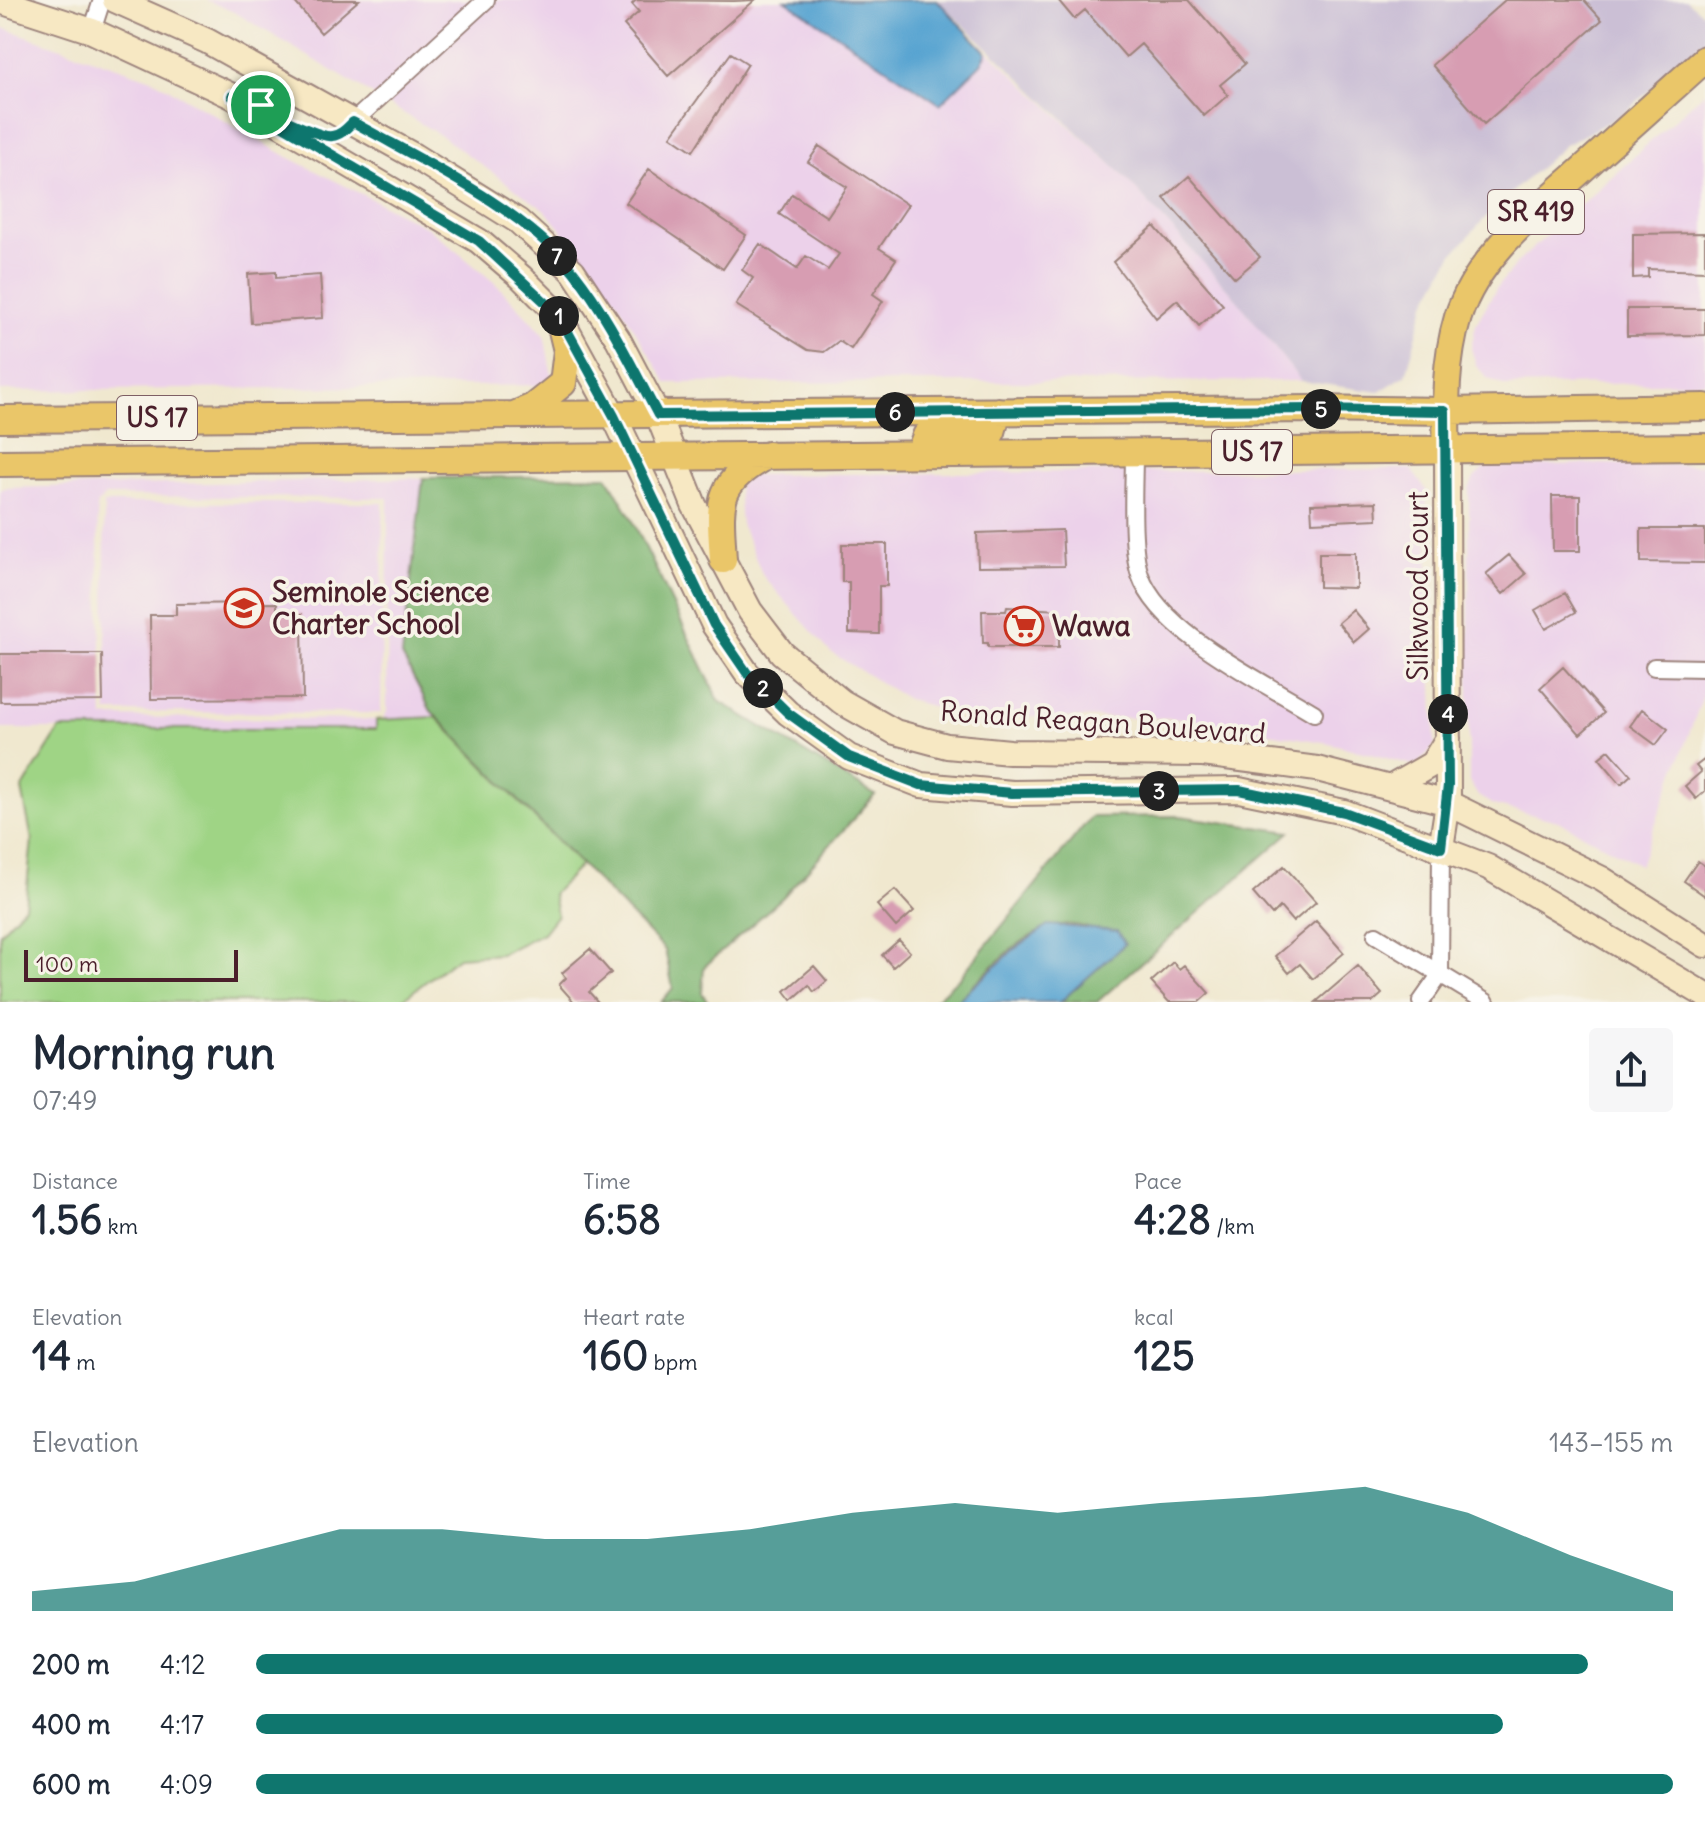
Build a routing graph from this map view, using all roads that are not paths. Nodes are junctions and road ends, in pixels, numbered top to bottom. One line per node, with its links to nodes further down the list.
1 (102, 0): 5 (street)
2 (115, 0): 8 (main road, Ronald Reagan Boulevard)
3 (486, 0): 8 (street)
4 (0, 1): 5 (main road, Ronald Reagan Boulevard)
5 (92, 31): 7 (main road, Ronald Reagan Boulevard)
6 (1705, 59): 12 (main road, SR 419)
7 (232, 96): 8 (main road); 9 (main road, Ronald Reagan Boulevard)
8 (353, 122): 13 (main road, Ronald Reagan Boulevard)
9 (558, 314): 14 (main road); 15 (main road, Ronald Reagan Boulevard)
10 (1705, 407): 12 (main road, US 17)
11 (998, 411): 12 (main road, US 17); 13 (main road, US 17); 20 (main road)
12 (1445, 411): 18 (main road, SR 419)
13 (658, 415): 15 (main road, US 17); 23 (main road, Ronald Reagan Boulevard)
14 (512, 416): 15 (main road, US 17); 16 (main road, US 17)
15 (614, 416): 22 (main road, Ronald Reagan Boulevard)
16 (0, 419)
17 (1705, 447): 18 (main road, US 17)
18 (1447, 451): 19 (main road, US 17); 29 (main road, Silkwood Court)
19 (1134, 452): 20 (main road, US 17); 28 (street)
20 (919, 454): 21 (main road, US 17)
21 (768, 455): 23 (main road, US 17); 25 (main road)
22 (630, 456): 23 (main road, US 17); 24 (main road, US 17); 32 (main road, Ronald Reagan Boulevard)
23 (671, 456): 25 (main road, Ronald Reagan Boulevard)
24 (0, 463)
25 (723, 560): 30 (main road, Ronald Reagan Boulevard)
26 (1654, 667): 27 (street)
27 (1705, 668)
28 (1314, 713)
29 (1448, 738): 31 (main road); 33 (main road, Silkwood Court)
30 (1194, 753): 31 (main road, Ronald Reagan Boulevard); 32 (main road)
31 (1390, 788): 33 (main road, Ronald Reagan Boulevard)
32 (1072, 793): 34 (main road, Ronald Reagan Boulevard)
33 (1448, 803): 34 (main road, Silkwood Court); 36 (main road, Ronald Reagan Boulevard)
34 (1441, 848): 37 (street, Silkwood Court); 38 (main road, Ronald Reagan Boulevard)
35 (1376, 935): 37 (street)
36 (1705, 945)
37 (1440, 975): 39 (street); 40 (street)
38 (1705, 995)
39 (1421, 1002)
40 (1486, 1002)

